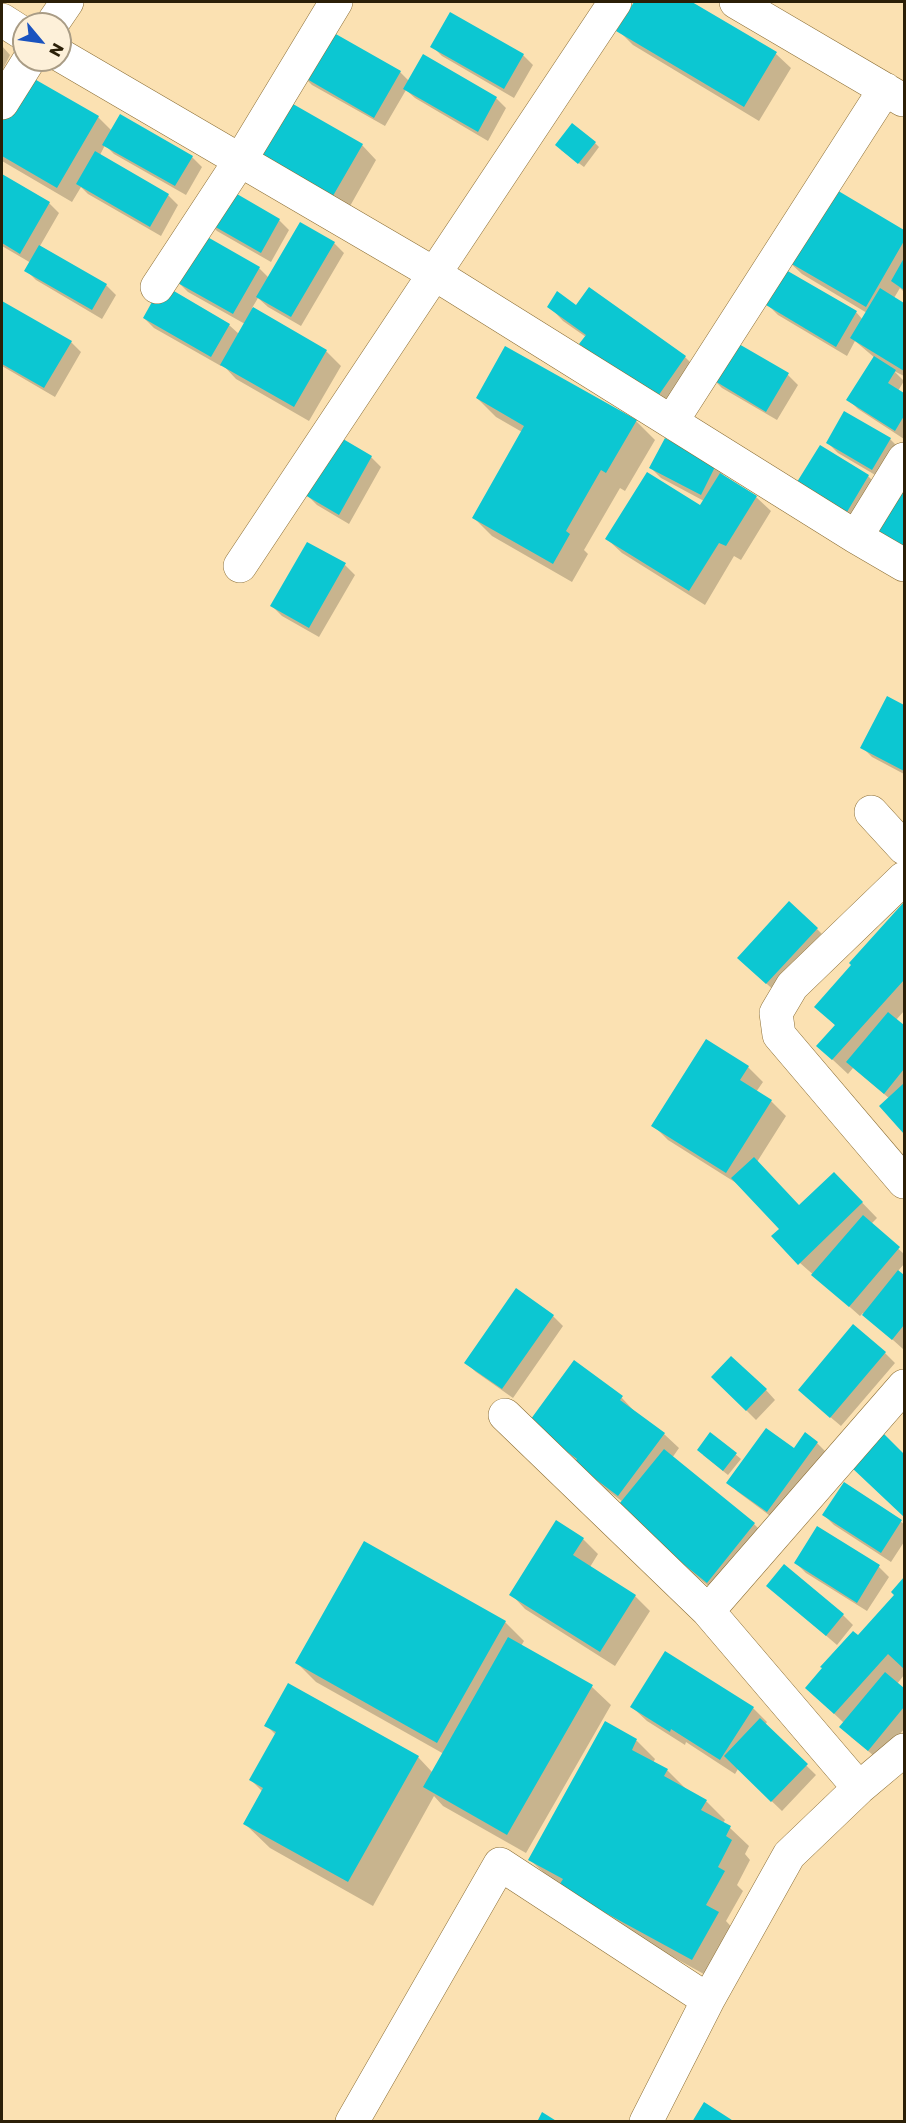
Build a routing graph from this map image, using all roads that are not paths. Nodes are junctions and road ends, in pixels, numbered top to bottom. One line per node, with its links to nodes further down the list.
1 (336, 2): 8 (street)
2 (615, 2): 9 (street)
3 (736, 2): 6 (street)
4 (72, 63): 8 (street)
5 (21, 72): 7 (street)
6 (895, 95): 11 (street)
7 (2, 103)
8 (241, 159): 9 (street); 10 (street)
9 (433, 273): 11 (street); 15 (street)
10 (157, 287)
11 (672, 421): 13 (street)
12 (904, 459): 13 (street)
13 (856, 537): 14 (street)
14 (904, 565)
15 (240, 566)
16 (871, 812): 17 (street)
17 (904, 848)
18 (904, 878): 19 (street)
19 (904, 1182)
20 (904, 1386): 22 (street)
21 (505, 1415): 22 (street)
22 (708, 1611): 24 (street)
23 (904, 1750): 24 (street)
24 (859, 1788): 25 (street)
25 (708, 2000): 26 (street); 27 (street)
26 (352, 2121)
27 (646, 2121)

